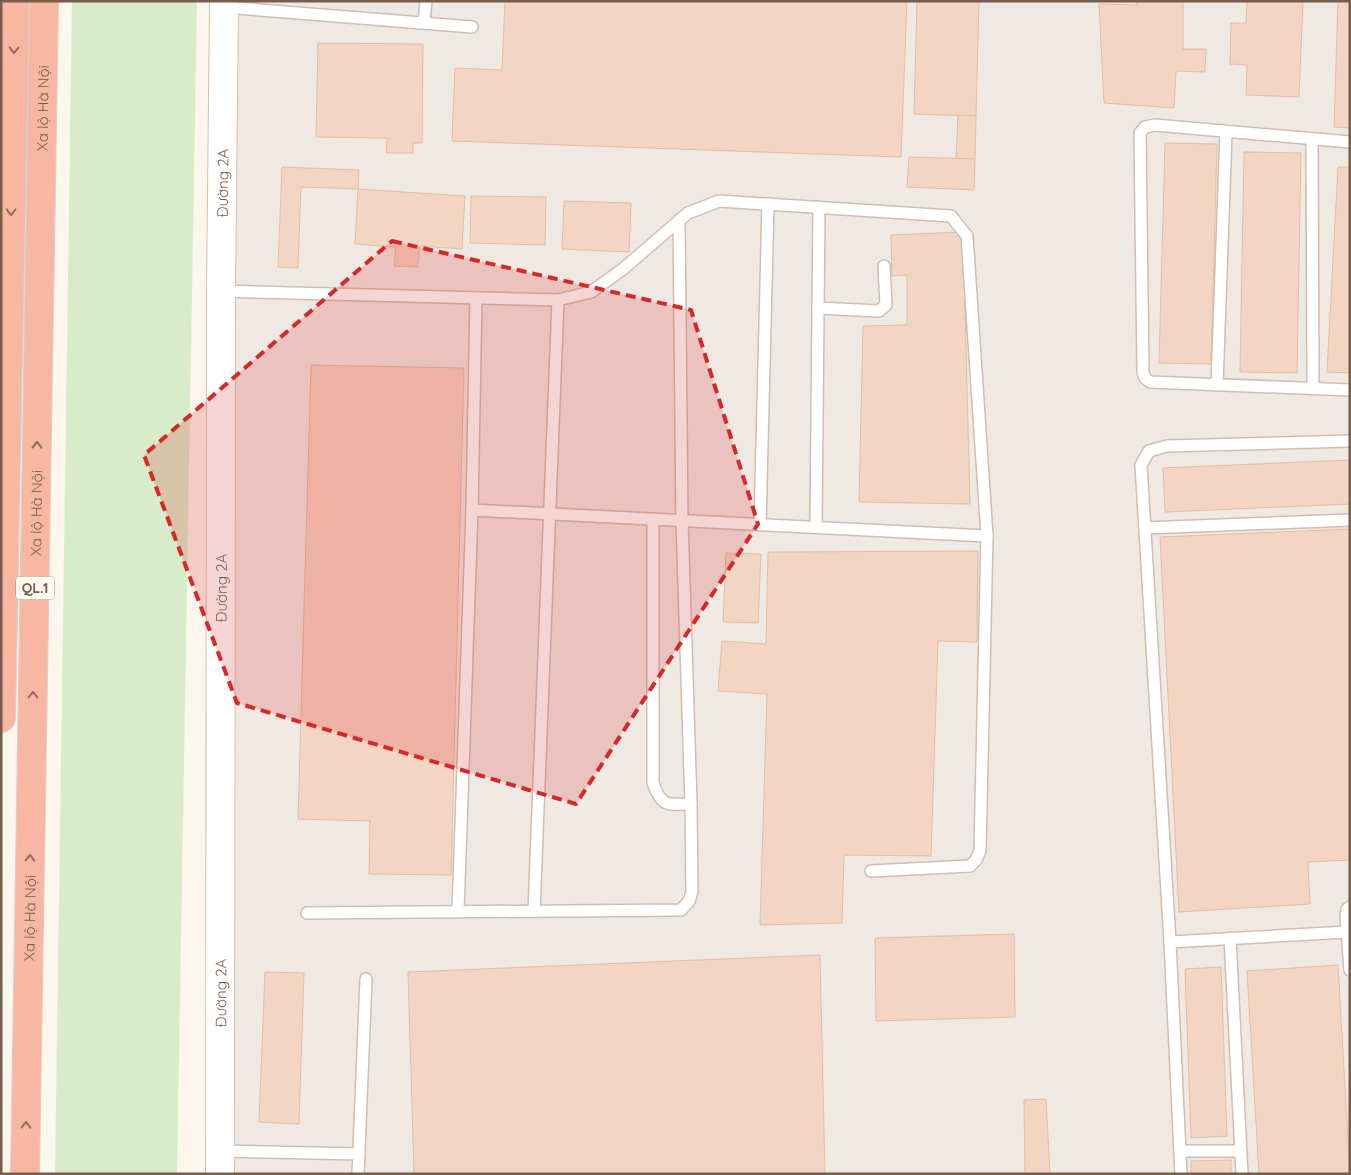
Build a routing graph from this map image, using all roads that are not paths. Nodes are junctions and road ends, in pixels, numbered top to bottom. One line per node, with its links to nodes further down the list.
1 (15, 1): 31 (highway, Xa lộ Hà Nội / QL.1, one-way to 31)
2 (44, 1): 47 (highway, Xa lộ Hà Nội / QL.1, one-way to 2)
3 (426, 1): 5 (lane)
4 (224, 4): 5 (lane); 14 (street, Đường 2A)
5 (424, 22): 6 (lane)
6 (472, 26)
7 (1226, 132): 8 (lane); 18 (lane); 18 (lane)
8 (1312, 139): 9 (lane); 19 (lane)
9 (1350, 142)
10 (768, 204): 11 (lane); 12 (lane); 27 (lane)
11 (820, 207): 17 (lane); 30 (lane)
12 (679, 220): 16 (lane); 26 (lane)
13 (884, 266): 17 (lane)
14 (221, 291): 15 (lane); 46 (street, Đường 2A)
15 (476, 298): 16 (lane); 22 (lane)
16 (558, 300): 23 (lane)
17 (818, 308): 28 (lane)
18 (1217, 384): 19 (lane)
19 (1313, 388): 20 (lane)
20 (1350, 390)
21 (1350, 441): 29 (lane)
22 (472, 510): 23 (lane); 36 (lane)
23 (550, 514): 24 (lane); 35 (lane)
24 (653, 519): 26 (lane); 32 (lane)
25 (1350, 520): 29 (lane)
26 (682, 521): 27 (lane); 32 (lane)
27 (760, 525): 28 (lane)
28 (816, 527): 30 (lane)
29 (1145, 528): 40 (lane)
30 (987, 536): 33 (lane)
31 (1, 718)
32 (691, 804): 35 (lane)
33 (871, 871)
34 (1350, 908): 38 (lane)
35 (534, 911): 36 (lane)
36 (458, 912): 37 (lane)
37 (307, 913)
38 (1348, 932): 39 (lane); 41 (lane)
39 (1230, 938): 40 (lane); 44 (lane)
40 (1170, 942): 43 (lane)
41 (1350, 970)
42 (366, 979): 45 (lane)
43 (1180, 1151): 44 (lane); 49 (lane)
44 (1241, 1151): 50 (lane)
45 (359, 1154): 46 (lane); 48 (lane)
46 (220, 1162)
47 (25, 1174)
48 (358, 1174)
49 (1181, 1174)
50 (1242, 1174)

